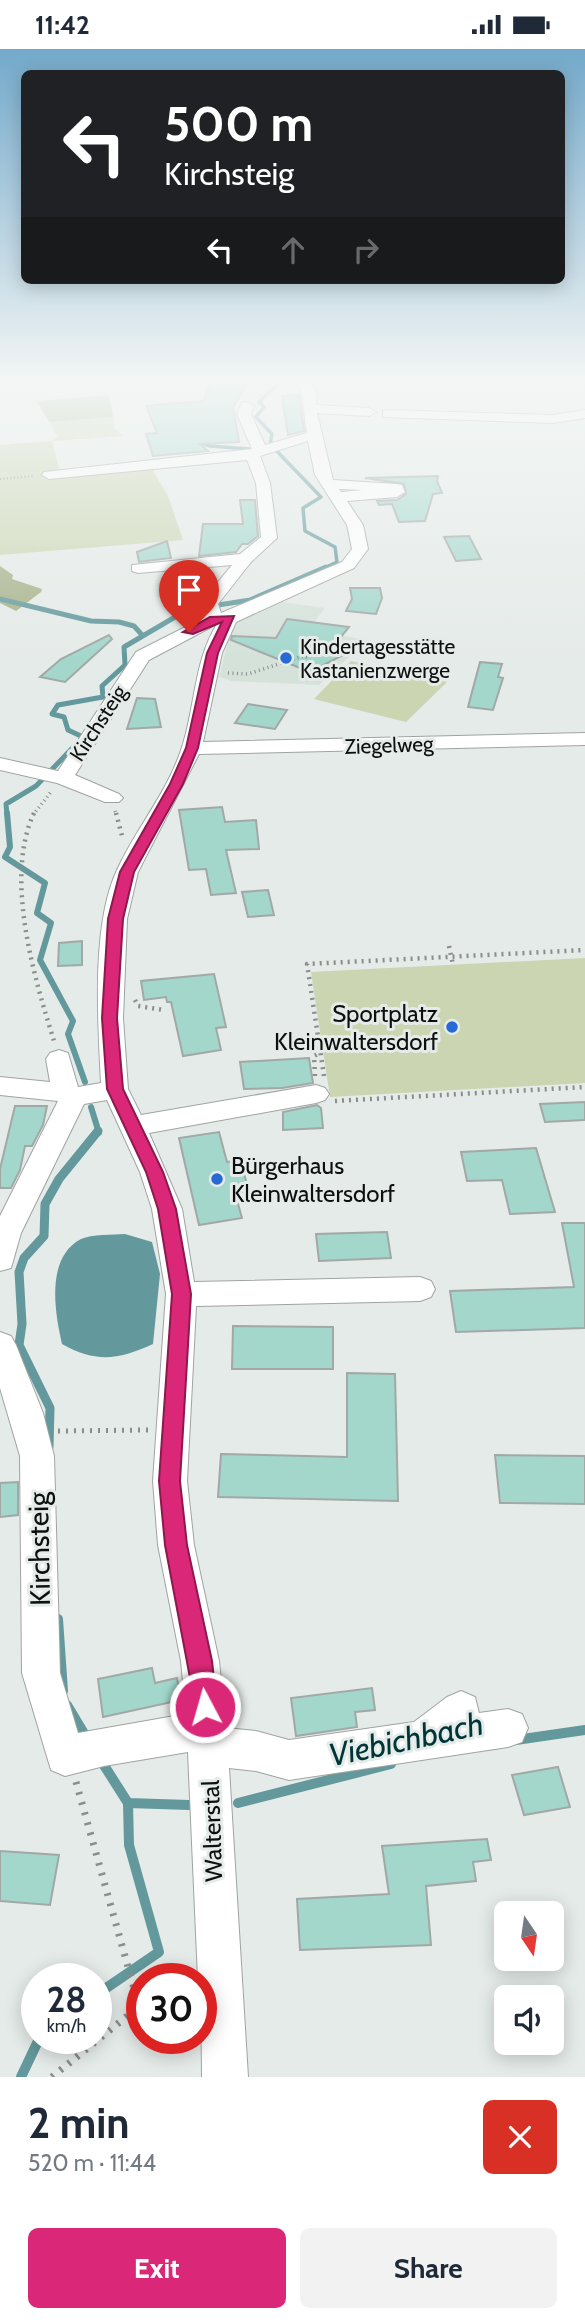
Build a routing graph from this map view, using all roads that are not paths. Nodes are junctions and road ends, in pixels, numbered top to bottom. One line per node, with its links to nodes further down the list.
1 (70, 473): 4 (street)
2 (264, 473): 7 (street, Kirchsteig)
3 (324, 473): 5 (street)
4 (50, 475)
5 (327, 484): 6 (street); 6 (lane)
6 (337, 497): 9 (street)
7 (245, 559): 8 (lane); 9 (street, Kirchsteig)
8 (138, 568)
9 (216, 614): 11 (street, Walterstal); 13 (street, Kirchsteig)
10 (585, 739): 11 (street, Ziegelweg)
11 (192, 748): 17 (street, Walterstal)
12 (0, 764): 13 (street)
13 (60, 777): 14 (street)
14 (112, 798)
15 (59, 1059): 18 (street)
16 (0, 1086): 18 (street)
17 (115, 1089): 18 (street); 20 (street, Walterstal)
18 (70, 1095): 21 (lane)
19 (323, 1095): 20 (street)
20 (133, 1126): 23 (street, Walterstal)
21 (0, 1260)
22 (420, 1289): 23 (street)
23 (181, 1294): 27 (street, Walterstal)
24 (0, 1345): 29 (lane, Kirchsteig)
25 (461, 1710): 28 (lane)
26 (508, 1728): 28 (street)
27 (208, 1738): 28 (street); 29 (street); 30 (street, Walterstal)
28 (419, 1742)
29 (85, 1751)
30 (225, 2077)

